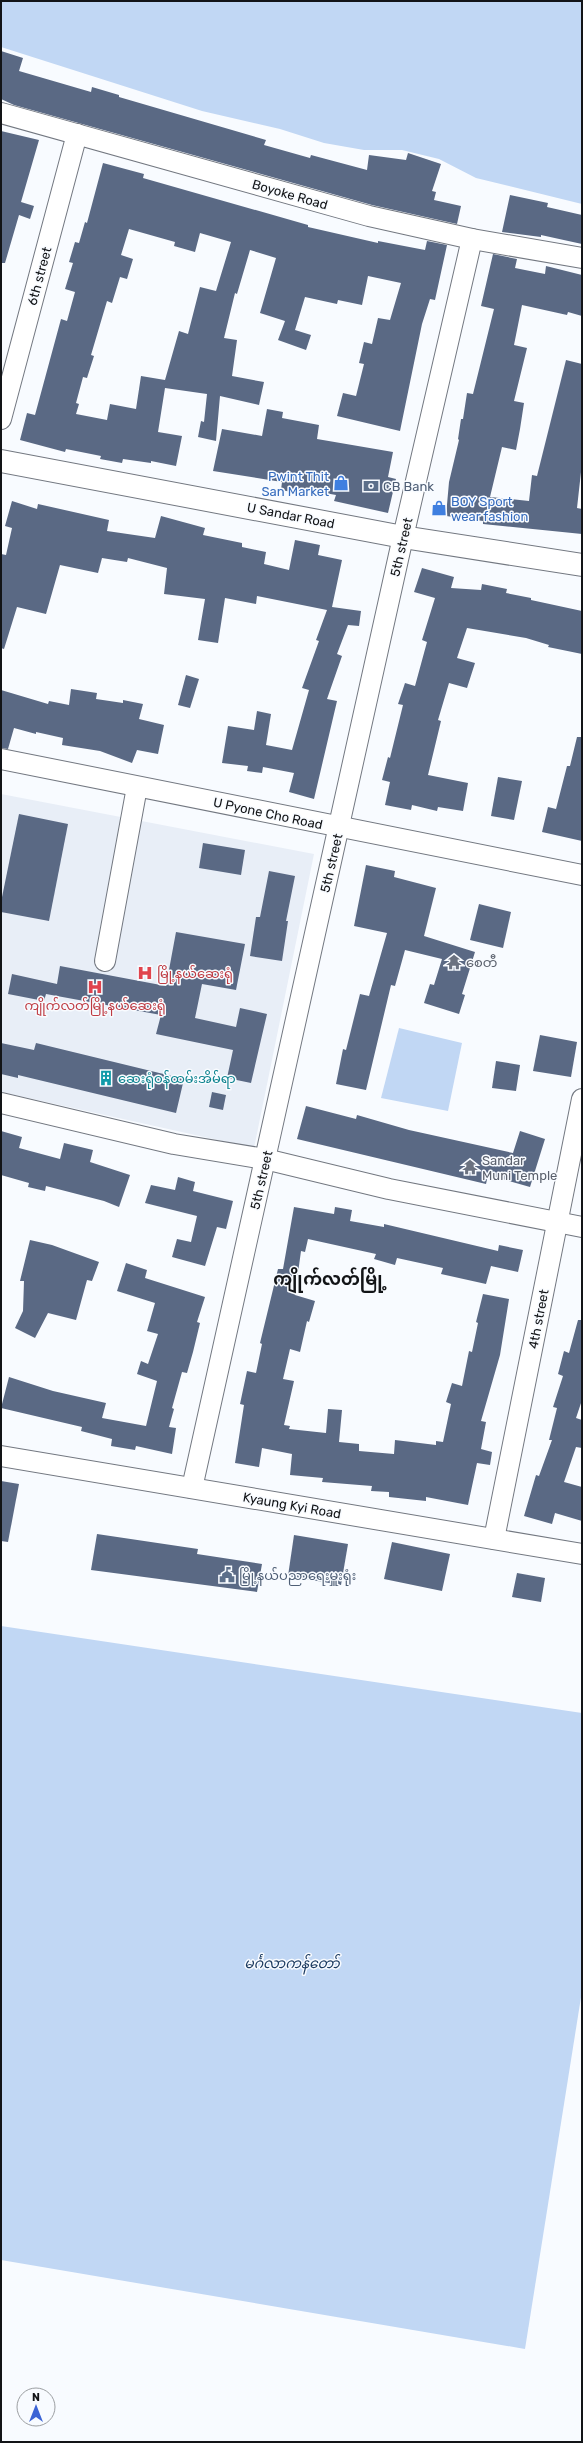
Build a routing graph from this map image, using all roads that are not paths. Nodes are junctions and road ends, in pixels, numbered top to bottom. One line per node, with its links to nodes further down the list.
1 (1, 113): 2 (street, Boyoke Road)
2 (77, 134): 3 (street, Boyoke Road); 5 (street, 6th street)
3 (472, 239): 4 (street, Boyoke Road); 7 (street, 5th street)
4 (582, 258)
5 (1, 419)
6 (1, 461): 7 (main road, U Sandar Road)
7 (403, 537): 8 (main road, U Sandar Road); 11 (street, 5th street)
8 (582, 565)
9 (1, 759): 10 (street, U Pyone Cho Road)
10 (137, 787): 11 (street, U Pyone Cho Road); 13 (street)
11 (339, 828): 12 (street, U Pyone Cho Road); 16 (street, 5th street)
12 (582, 875)
13 (105, 961)
14 (582, 1098): 17 (street, 4th street)
15 (1, 1103): 16 (street)
16 (265, 1159): 17 (street); 20 (street, 5th street)
17 (557, 1222): 18 (street); 21 (street, 4th street)
18 (582, 1228)
19 (1, 1456): 20 (street, Kyaung Kyi Road)
20 (192, 1488): 21 (street, Kyaung Kyi Road)
21 (494, 1539): 22 (street, Kyaung Kyi Road)
22 (582, 1554)

